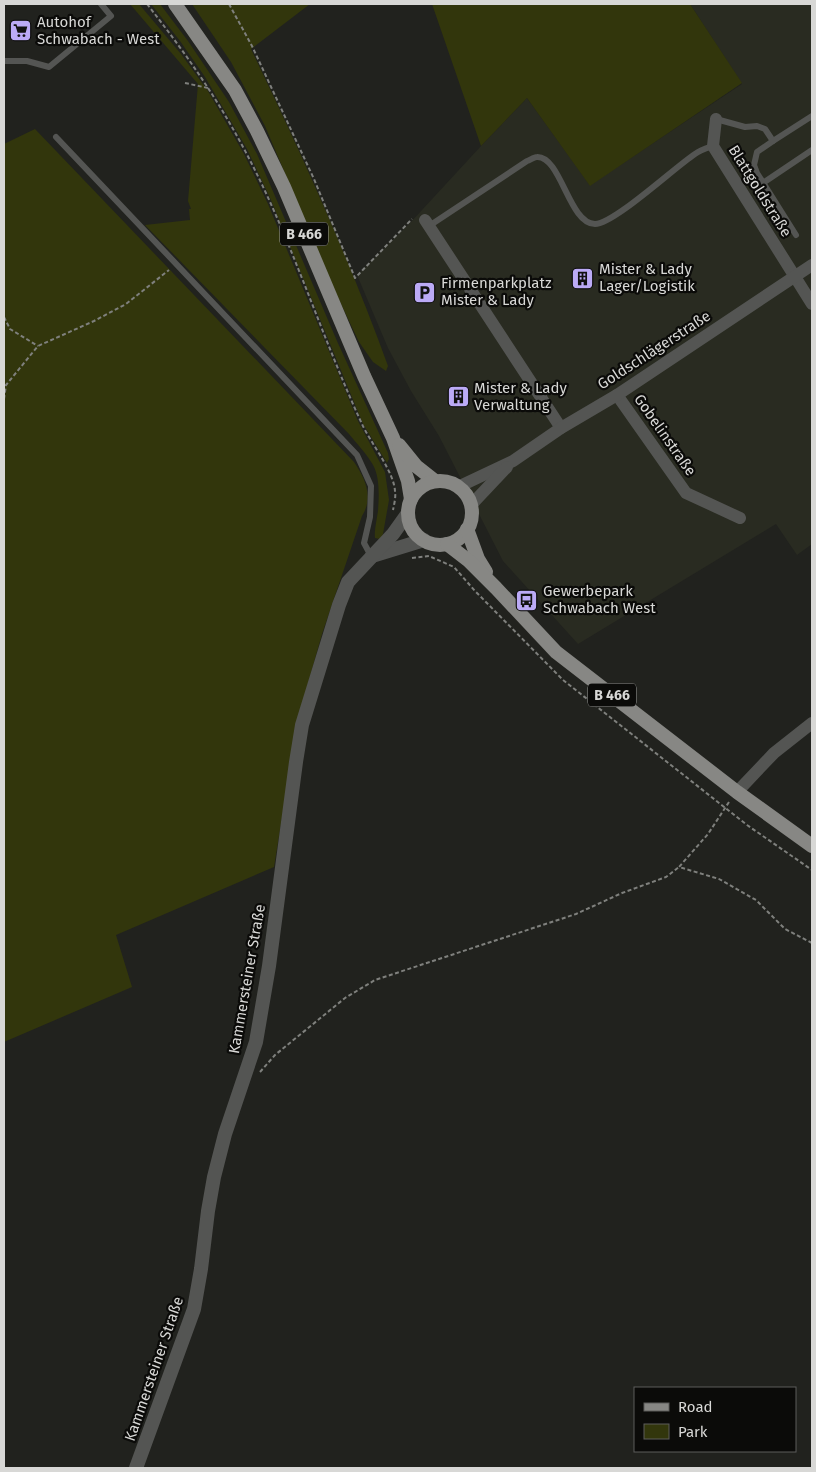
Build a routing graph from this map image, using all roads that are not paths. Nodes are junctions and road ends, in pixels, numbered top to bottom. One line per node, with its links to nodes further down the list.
1 (101, 4): 3 (lane)
2 (175, 4): 18 (main road, B 466)
3 (4, 61)
4 (812, 116): 7 (lane)
5 (716, 119): 7 (lane); 8 (street, Blattgoldstraße)
6 (56, 137): 28 (lane)
7 (773, 141): 10 (lane)
8 (713, 146): 11 (lane); 14 (street, Blattgoldstraße)
9 (812, 150): 10 (lane)
10 (763, 183): 12 (lane)
11 (427, 223): 17 (street)
12 (796, 235)
13 (812, 265): 14 (street, Goldschlägerstraße)
14 (795, 276): 15 (street, Blattgoldstraße); 16 (street, Goldschlägerstraße)
15 (812, 304)
16 (617, 395): 17 (street, Goldschlägerstraße); 24 (street, Gobelinstraße)
17 (561, 428): 19 (street, Goldschlägerstraße)
18 (393, 438): 20 (main road, B 466); 23 (main road, B 466)
19 (513, 461): 21 (street, Goldschlägerstraße); 22 (street, Goldschlägerstraße)
20 (435, 481): 21 (main road); 23 (main road)
21 (458, 487): 22 (main road)
22 (471, 505): 25 (main road)
23 (410, 506): 26 (main road); 28 (street, Kammersteiner Straße)
24 (740, 518)
25 (467, 529): 27 (main road); 29 (main road, B 466)
26 (424, 540): 27 (main road); 28 (street)
27 (447, 544): 29 (main road, B 466)
28 (371, 556): 33 (street, Kammersteiner Straße)
29 (496, 588): 31 (main road, B 466)
30 (812, 723): 31 (street)
31 (737, 792): 32 (main road, B 466)
32 (812, 846)
33 (136, 1468)

